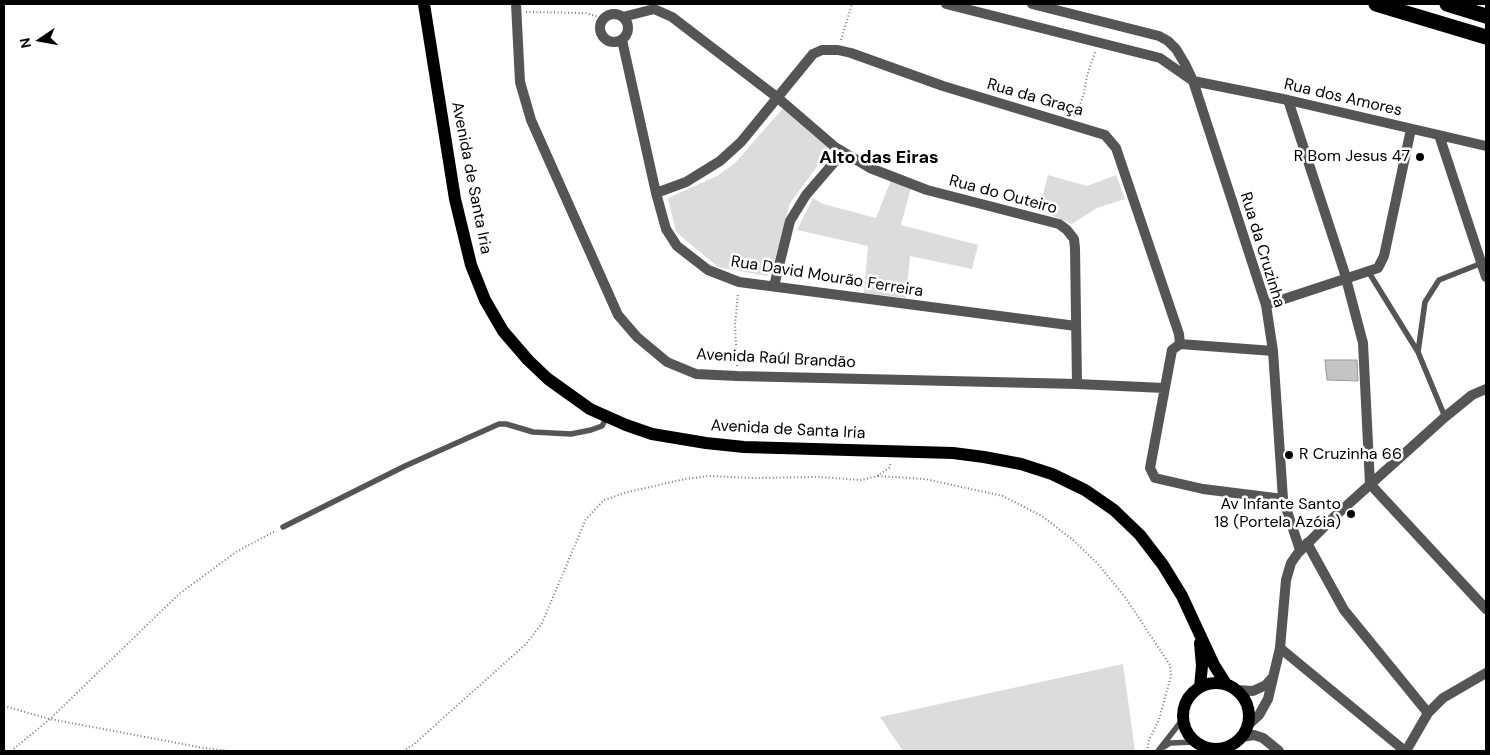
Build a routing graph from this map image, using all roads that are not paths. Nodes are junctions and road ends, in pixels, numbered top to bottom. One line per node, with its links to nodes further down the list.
1 (424, 4): 32 (main road, Avenida de Santa Iria)
2 (946, 4): 11 (street)
3 (1032, 4): 11 (street, Rua da Cruzinha)
4 (1376, 4): 9 (highway)
5 (1447, 4): 7 (highway)
6 (516, 8): 29 (street, Avenida Raúl Brandão)
7 (1486, 16)
8 (623, 17): 10 (street); 10 (street); 12 (street, Rua do Outeiro)
9 (1486, 37)
10 (622, 40): 18 (street, Rua David Mourão Ferreira)
11 (1193, 81): 13 (street, Rua dos Amores); 24 (street, Rua da Cruzinha)
12 (778, 98): 17 (street, Rua do Outeiro); 18 (street, Rua da Graça); 26 (street, Rua da Graça)
13 (1288, 100): 14 (street, Rua dos Amores); 22 (street)
14 (1411, 129): 15 (street, Rua dos Amores); 20 (street)
15 (1438, 135): 16 (street, Rua dos Amores); 19 (street)
16 (1486, 146)
17 (843, 152): 23 (street); 25 (street, Rua do Outeiro)
18 (656, 192): 23 (street, Rua David Mourão Ferreira)
19 (1482, 263): 21 (street); 28 (lane)
20 (1368, 271): 22 (street); 28 (lane)
21 (1486, 277)
22 (1346, 278): 24 (street); 34 (street)
23 (774, 286): 25 (street, Rua David Mourão Ferreira)
24 (1266, 305): 27 (street, Rua da Cruzinha)
25 (1076, 326): 29 (street, Rua do Outeiro)
26 (1180, 344): 27 (street); 30 (street)
27 (1273, 351): 35 (street, Rua da Cruzinha)
28 (1418, 352): 33 (lane)
29 (1078, 384): 30 (street, Avenida Raúl Brandão)
30 (1164, 388): 35 (street)
31 (1486, 389): 33 (street)
32 (607, 416): 36 (lane); 39 (main road, Avenida de Santa Iria)
33 (1445, 417): 34 (street)
34 (1370, 484): 37 (street); 38 (street)
35 (1284, 499): 37 (street, Rua da Cruzinha)
36 (283, 527)
37 (1303, 546): 40 (street); 45 (street, Rua da Cruzinha)
38 (1486, 609)
39 (1195, 624): 43 (main road, Avenida de Santa Iria); 44 (main road, Avenida de Santa Iria)
40 (1280, 648): 42 (street); 52 (street)
41 (1486, 673): 45 (street)
42 (1274, 675): 44 (street); 47 (street)
43 (1200, 687): 44 (main road); 46 (main road)
44 (1231, 687): 47 (main road)
45 (1428, 713): 52 (street)
46 (1183, 719): 49 (main road); 50 (lane)
47 (1248, 725): 48 (main road)
48 (1235, 744): 49 (main road); 51 (street)
49 (1203, 747): 50 (lane)
50 (1159, 750)
51 (1279, 751)
52 (1406, 751)

